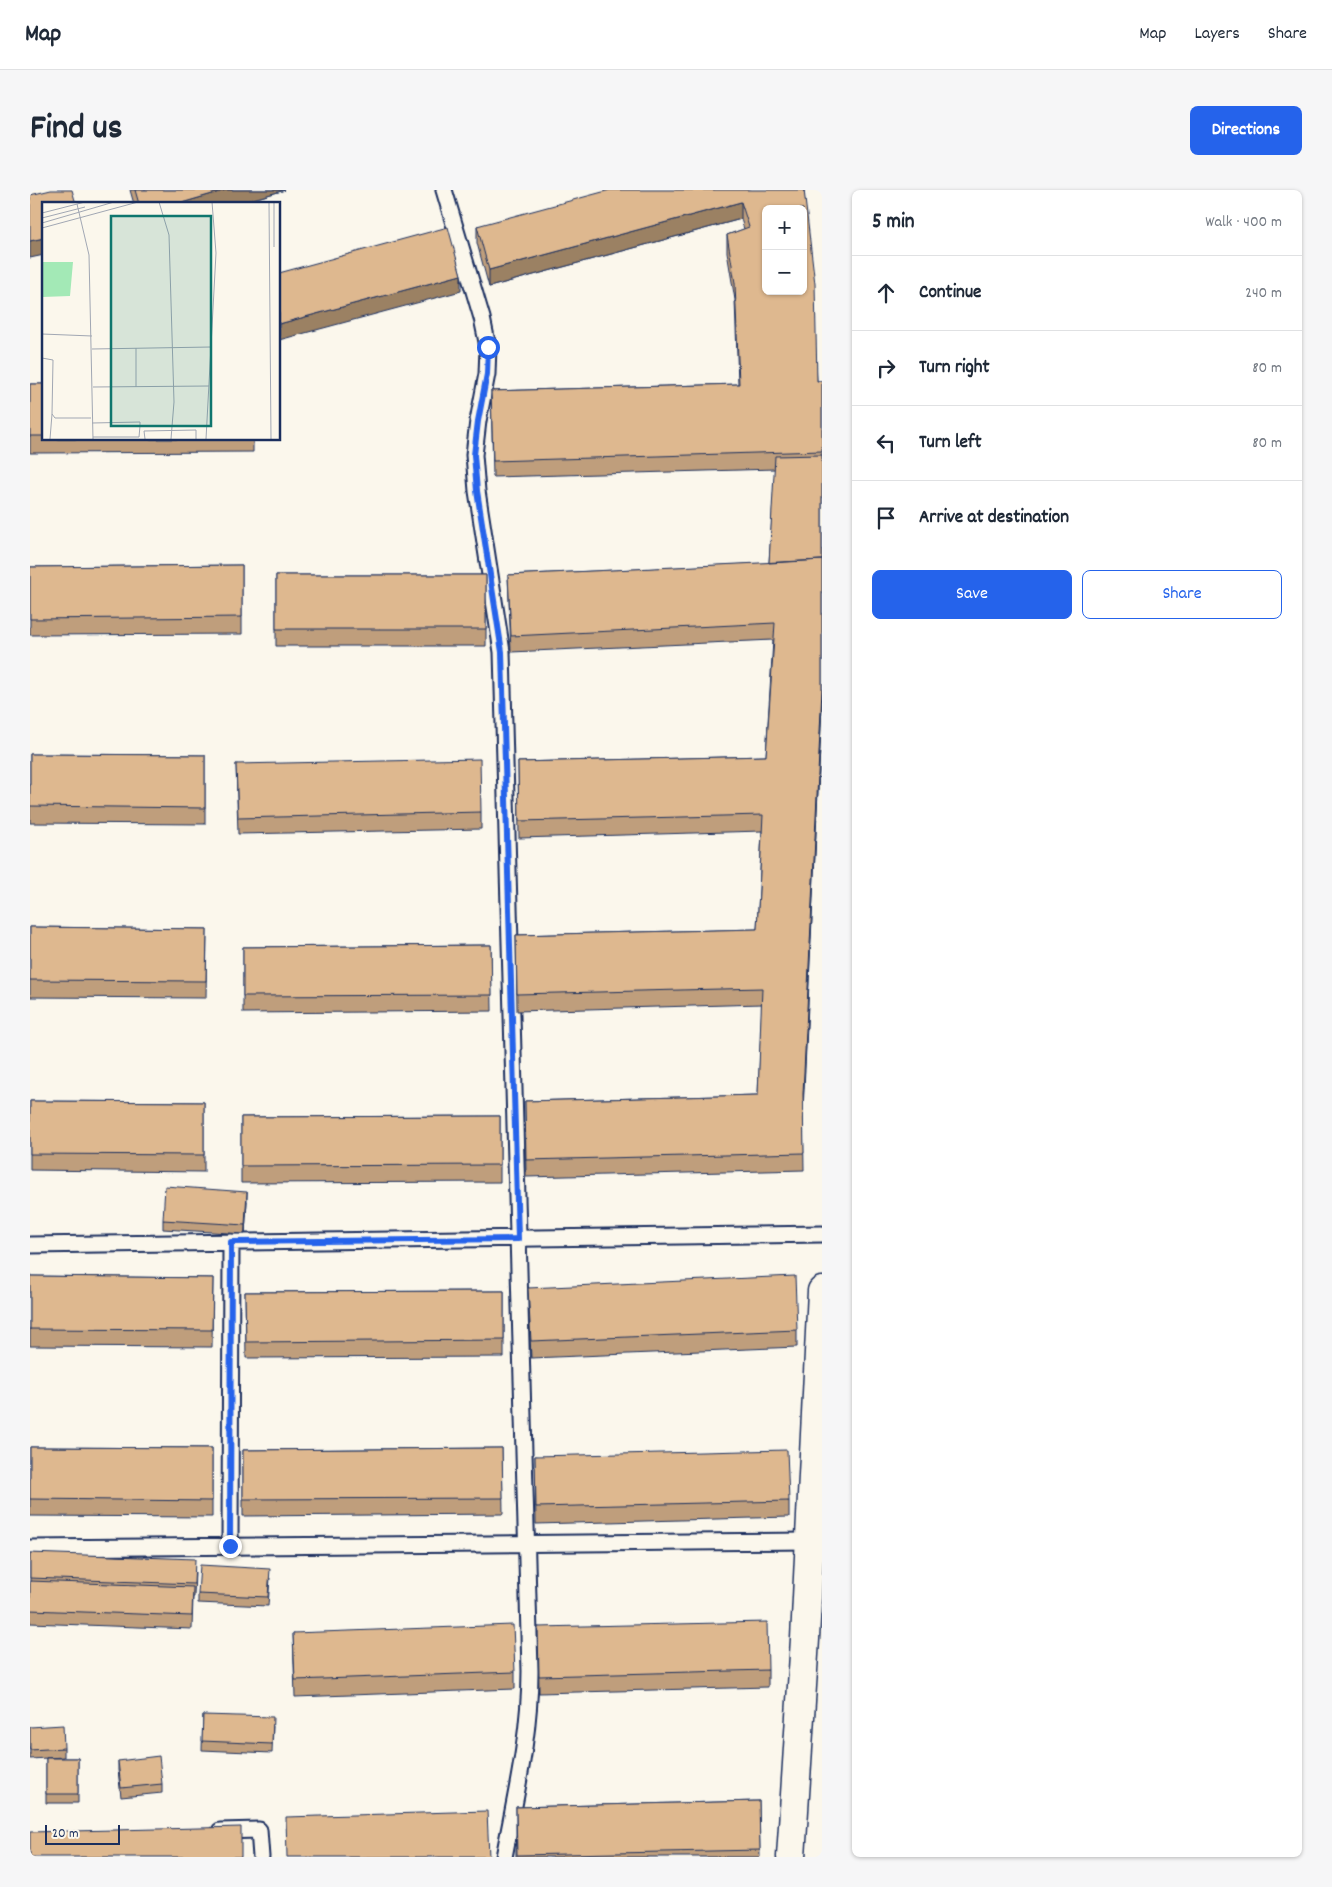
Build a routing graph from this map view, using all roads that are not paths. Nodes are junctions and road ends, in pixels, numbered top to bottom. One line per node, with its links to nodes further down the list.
1 (444, 190): 3 (lane)
2 (822, 1234): 3 (lane)
3 (518, 1239): 4 (lane); 8 (lane)
4 (231, 1242): 5 (lane); 9 (lane)
5 (30, 1245)
6 (822, 1291): 7 (street)
7 (810, 1541): 8 (lane); 14 (street)
8 (527, 1542): 9 (lane); 13 (lane)
9 (230, 1546): 10 (lane)
10 (30, 1548)
11 (209, 1831): 12 (lane)
12 (261, 1857)
13 (504, 1857)
14 (791, 1857)

